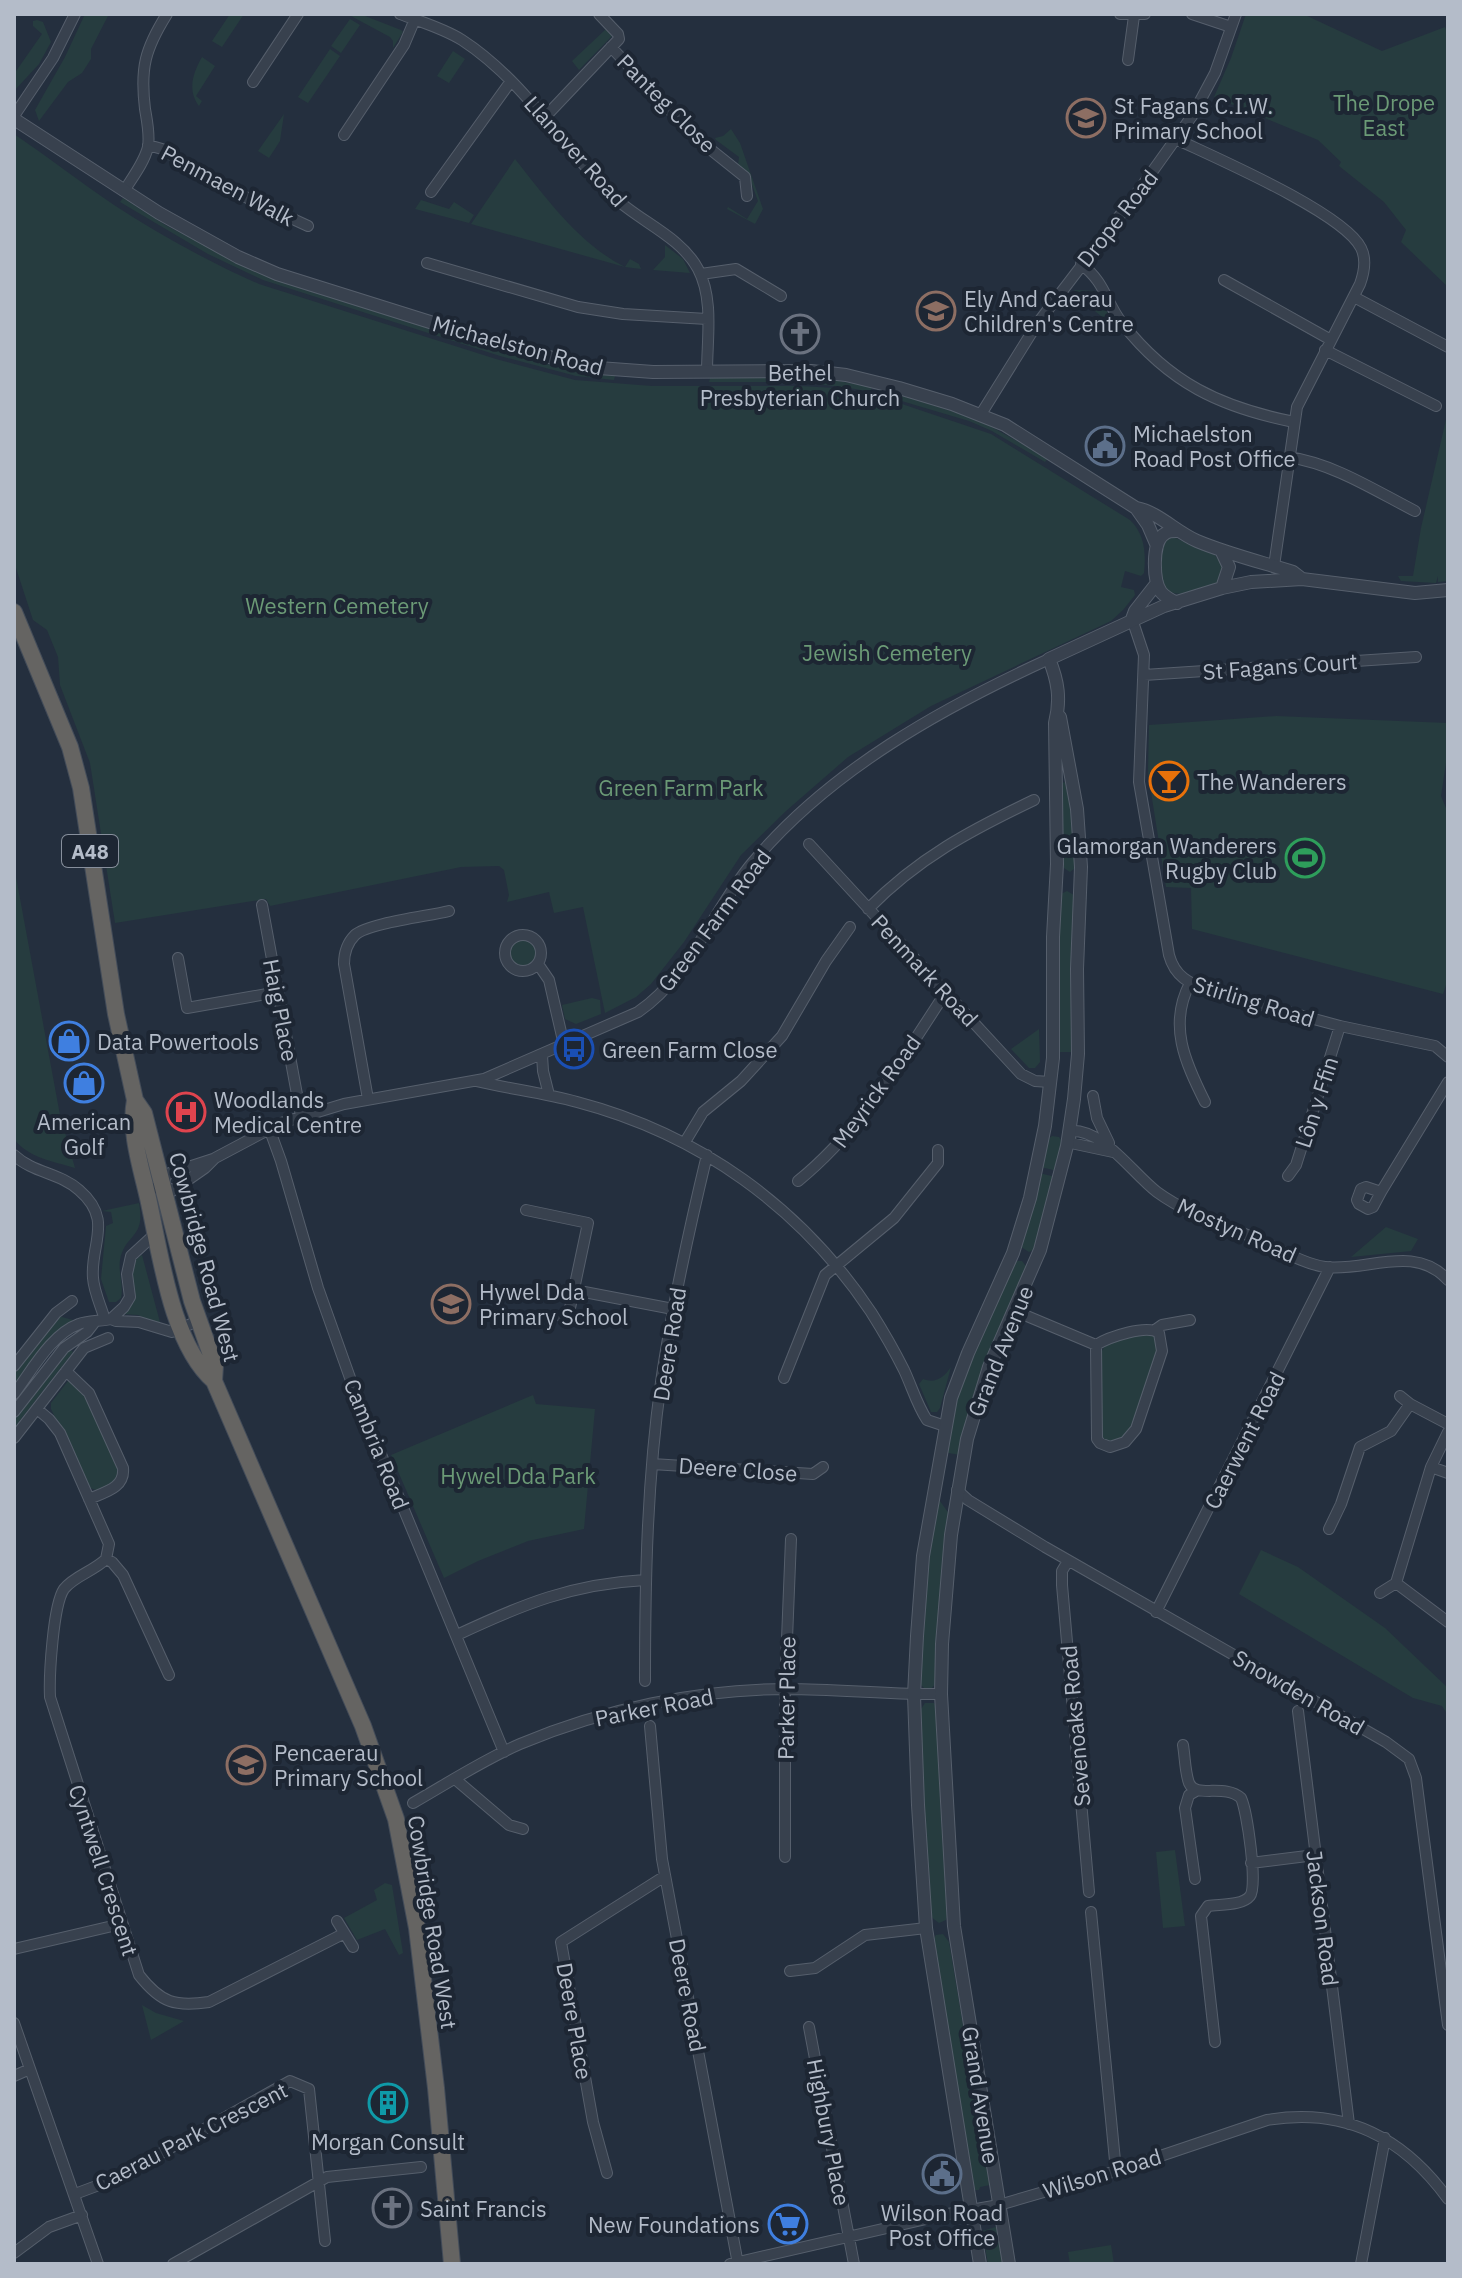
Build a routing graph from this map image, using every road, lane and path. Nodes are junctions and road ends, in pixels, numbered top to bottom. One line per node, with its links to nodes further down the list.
1 (75, 14): 17 (street)
2 (167, 14): 20 (street)
3 (298, 14): 15 (street)
4 (400, 14): 10 (street, Llanover Road)
5 (599, 14): 12 (street, Panteg Close)
6 (1120, 14): 9 (street)
7 (1192, 14): 11 (street)
8 (1236, 14): 11 (street, Drope Road)
9 (1139, 15): 13 (street)
10 (415, 19): 14 (street, Llanover Road); 18 (street)
11 (1231, 27): 19 (street, Drope Road)
12 (611, 47): 16 (street, Panteg Close); 23 (street, Panteg Close)
13 (1128, 60)
14 (511, 81): 16 (street, Llanover Road); 22 (street)
15 (253, 82)
16 (545, 117): 27 (street, Llanover Road)
17 (14, 118): 21 (street, Michaelston Road)
18 (344, 135)
19 (1176, 139): 26 (street, Drope Road); 30 (street)
20 (148, 145): 21 (street); 24 (street, Penmaen Walk)
21 (124, 191): 34 (street, Michaelston Road)
22 (431, 192)
23 (747, 196)
24 (308, 226)
25 (427, 263): 31 (street)
26 (1081, 264): 36 (street, Drope Road); 37 (street)
27 (701, 274): 29 (street); 31 (street)
28 (1224, 280): 32 (street)
29 (781, 296)
30 (1354, 297): 32 (street); 33 (street)
31 (707, 319): 34 (street)
32 (1328, 345): 35 (street); 37 (street)
33 (1448, 347)
34 (707, 372): 36 (street, Michaelston Road)
35 (1436, 406)
36 (981, 414): 39 (street, Michaelston Road)
37 (1294, 422): 38 (street)
38 (1289, 457): 40 (street); 44 (street)
39 (1136, 508): 41 (street, Michaelston Road); 42 (street, Michaelston Road)
40 (1415, 511)
41 (1176, 531): 42 (street); 43 (street)
42 (1157, 546): 46 (street)
43 (1221, 550): 44 (street); 47 (street)
44 (1274, 566): 45 (street)
45 (1302, 579): 47 (street); 48 (street)
46 (1157, 583): 49 (street); 51 (street, Green Farm Road)
47 (1222, 588): 49 (street, Green Farm Road)
48 (1448, 590)
49 (1177, 603): 51 (street, Green Farm Road)
50 (14, 612): 80 (highway, Cowbridge Road West / A48)
51 (1132, 619): 53 (street, Green Farm Road); 54 (street, Stirling Road)
52 (1416, 657): 54 (street, St Fagans Court)
53 (1049, 659): 55 (street, Grand Avenue); 70 (street, Green Farm Road)
54 (1144, 675): 66 (street, Stirling Road)
55 (1058, 710): 58 (street, Grand Avenue); 59 (street, Grand Avenue)
56 (1034, 800): 61 (street)
57 (809, 844): 61 (street, Penmark Road)
58 (1057, 881): 59 (street); 74 (street, Grand Avenue)
59 (1081, 882): 76 (street, Grand Avenue)
60 (262, 905): 67 (street, Haig Place)
61 (868, 909): 68 (street, Penmark Road)
62 (449, 911): 79 (street)
63 (850, 927): 86 (street)
64 (178, 958): 67 (street)
65 (538, 964): 70 (street)
66 (1190, 983): 69 (street, Stirling Road); 81 (street)
67 (278, 992): 82 (street, Haig Place)
68 (946, 992): 74 (street, Penmark Road); 92 (street, Meyrick Road)
69 (1340, 1026): 72 (street, Stirling Road); 91 (street, Lôn y Ffin)
70 (564, 1045): 71 (street, Green Farm Road)
71 (542, 1055): 73 (street, Green Farm Road); 77 (street)
72 (1448, 1056)
73 (476, 1081): 77 (street); 79 (street, Green Farm Road)
74 (1050, 1082): 76 (street); 83 (street, Grand Avenue)
75 (1448, 1082): 95 (street)
76 (1076, 1085): 85 (street, Grand Avenue)
77 (549, 1095): 86 (street)
78 (1093, 1096): 88 (street, Mostyn Road)
79 (368, 1099): 82 (street, Green Farm Road)
80 (135, 1100): 93 (highway, Cowbridge Road West / A48); 94 (highway, Cowbridge Road West / A48)
81 (1205, 1102)
82 (301, 1116): 84 (street, Green Farm Road)
83 (1045, 1126): 85 (street); 98 (street, Grand Avenue)
84 (269, 1128): 93 (street, Green Farm Road); 146 (street, Cambria Road)
85 (1069, 1131): 88 (street, Mostyn Road); 99 (street, Grand Avenue)
86 (685, 1142): 89 (street)
87 (938, 1150): 101 (street)
88 (1113, 1152): 102 (street, Mostyn Road)
89 (707, 1155): 101 (street); 106 (street, Deere Road)
90 (14, 1156): 109 (street)
91 (1288, 1176)
92 (798, 1181)
93 (163, 1184): 94 (street, Green Farm Road); 100 (highway, Cowbridge Road West / A48)
94 (147, 1192): 97 (highway, Cowbridge Road West / A48)
95 (1381, 1192)
96 (526, 1210): 104 (street)
97 (152, 1243): 100 (street); 109 (street); 113 (highway, Cowbridge Road West / A48)
98 (1013, 1253): 99 (street, Grand Avenue); 127 (street, Grand Avenue)
99 (1036, 1261): 107 (street, Grand Avenue)
100 (181, 1262): 111 (highway, Cowbridge Road West / A48)
101 (836, 1266): 119 (street); 127 (street)
102 (1330, 1267): 103 (street); 144 (street, Caerwent Road)
103 (1447, 1277)
104 (574, 1290): 106 (street); 108 (street)
105 (72, 1301): 117 (street)
106 (673, 1309): 130 (street, Deere Road)
107 (1015, 1311): 116 (street); 135 (street, Grand Avenue)
108 (562, 1317)
109 (108, 1319): 112 (street); 113 (street)
110 (1190, 1320): 114 (street)
111 (198, 1321): 113 (street); 120 (highway, Cowbridge Road West / A48)
112 (94, 1323): 121 (street); 125 (street)
113 (182, 1330): 120 (highway, Cowbridge Road West / A48)
114 (1155, 1330): 116 (street); 116 (street)
115 (108, 1338): 118 (street)
116 (1096, 1345)
117 (14, 1366)
118 (66, 1371): 124 (street); 136 (street)
119 (784, 1378)
120 (214, 1381): 199 (highway, Cowbridge Road West / A48)
121 (14, 1394)
122 (1400, 1396): 123 (street)
123 (1410, 1404): 126 (street); 137 (street)
124 (37, 1409): 129 (street); 136 (street)
125 (14, 1412)
126 (1448, 1424)
127 (945, 1426): 133 (street, Grand Avenue)
128 (1448, 1432): 132 (street)
129 (14, 1438)
130 (652, 1464): 131 (street, Deere Close); 141 (street, Deere Road)
131 (823, 1467)
132 (1431, 1467): 134 (street); 142 (street)
133 (937, 1472): 135 (street); 151 (street, Grand Avenue)
134 (1448, 1473)
135 (957, 1490): 140 (street, Snowden Road); 150 (street, Grand Avenue)
136 (89, 1499): 139 (street)
137 (1329, 1529)
138 (791, 1539): 149 (street, Parker Place)
139 (106, 1559): 147 (street); 168 (street, Cyntwell Crescent)
140 (1068, 1561): 144 (street, Snowden Road); 165 (street, Sevenoaks Road)
141 (645, 1580): 146 (street); 148 (street, Deere Road)
142 (1396, 1583): 143 (street); 145 (street)
143 (1380, 1593)
144 (1156, 1612): 178 (street, Snowden Road)
145 (1448, 1622)
146 (457, 1635): 155 (street, Cambria Road)
147 (169, 1675)
148 (645, 1681)
149 (785, 1689): 151 (street, Parker Road); 155 (street, Parker Road); 161 (street, Parker Place)
150 (941, 1694): 151 (street); 169 (street, Grand Avenue)
151 (914, 1695): 170 (street, Grand Avenue)
152 (1298, 1711): 160 (street, Jackson Road)
153 (650, 1726): 163 (street, Deere Road)
154 (1183, 1745): 157 (street)
155 (504, 1752): 156 (street, Parker Road)
156 (455, 1779): 158 (street, Parker Road); 159 (street)
157 (1196, 1791): 162 (street); 164 (street)
158 (413, 1803)
159 (523, 1829)
160 (1315, 1855): 162 (street); 183 (street, Jackson Road)
161 (785, 1857)
162 (1251, 1863): 176 (street)
163 (665, 1876): 187 (street, Deere Place); 201 (street, Deere Road)
164 (1195, 1879)
165 (1089, 1892)
166 (1091, 1912): 186 (street)
167 (337, 1921): 171 (street)
168 (121, 1924): 171 (street, Cyntwell Crescent); 173 (street)
169 (954, 1926): 170 (street); 191 (street, Grand Avenue)
170 (926, 1928): 174 (street); 192 (street, Grand Avenue)
171 (343, 1934): 172 (street)
172 (353, 1947)
173 (14, 1949)
174 (790, 1971)
175 (1226, 2015): 176 (street)
176 (1212, 2016): 180 (street)
177 (14, 2023): 181 (street)
178 (1448, 2025)
179 (809, 2027): 194 (street, Highbury Place)
180 (1215, 2042)
181 (30, 2069): 182 (street); 189 (street)
182 (14, 2076)
183 (1349, 2124): 184 (street, Wilson Road); 186 (street, Wilson Road)
184 (1385, 2138): 190 (street, Wilson Road); 205 (street)
185 (421, 2167): 188 (street)
186 (1116, 2171): 191 (street, Wilson Road)
187 (607, 2173)
188 (319, 2182): 189 (street, Caerau Park Crescent); 195 (street); 198 (street)
189 (75, 2194): 193 (street)
190 (1448, 2199)
191 (999, 2205): 192 (street, Wilson Road); 204 (street, Grand Avenue)
192 (971, 2210): 194 (street, Wilson Road); 203 (street, Grand Avenue)
193 (82, 2215): 196 (street); 197 (street)
194 (849, 2237): 201 (street, Wilson Road); 202 (street, Highbury Place)
195 (325, 2241)
196 (14, 2253)
197 (98, 2264)
198 (173, 2264)
199 (452, 2264)
200 (730, 2264): 201 (street, Wilson Road)
201 (738, 2264)
202 (854, 2264)
203 (980, 2264)
204 (1009, 2264)
205 (1361, 2264)

